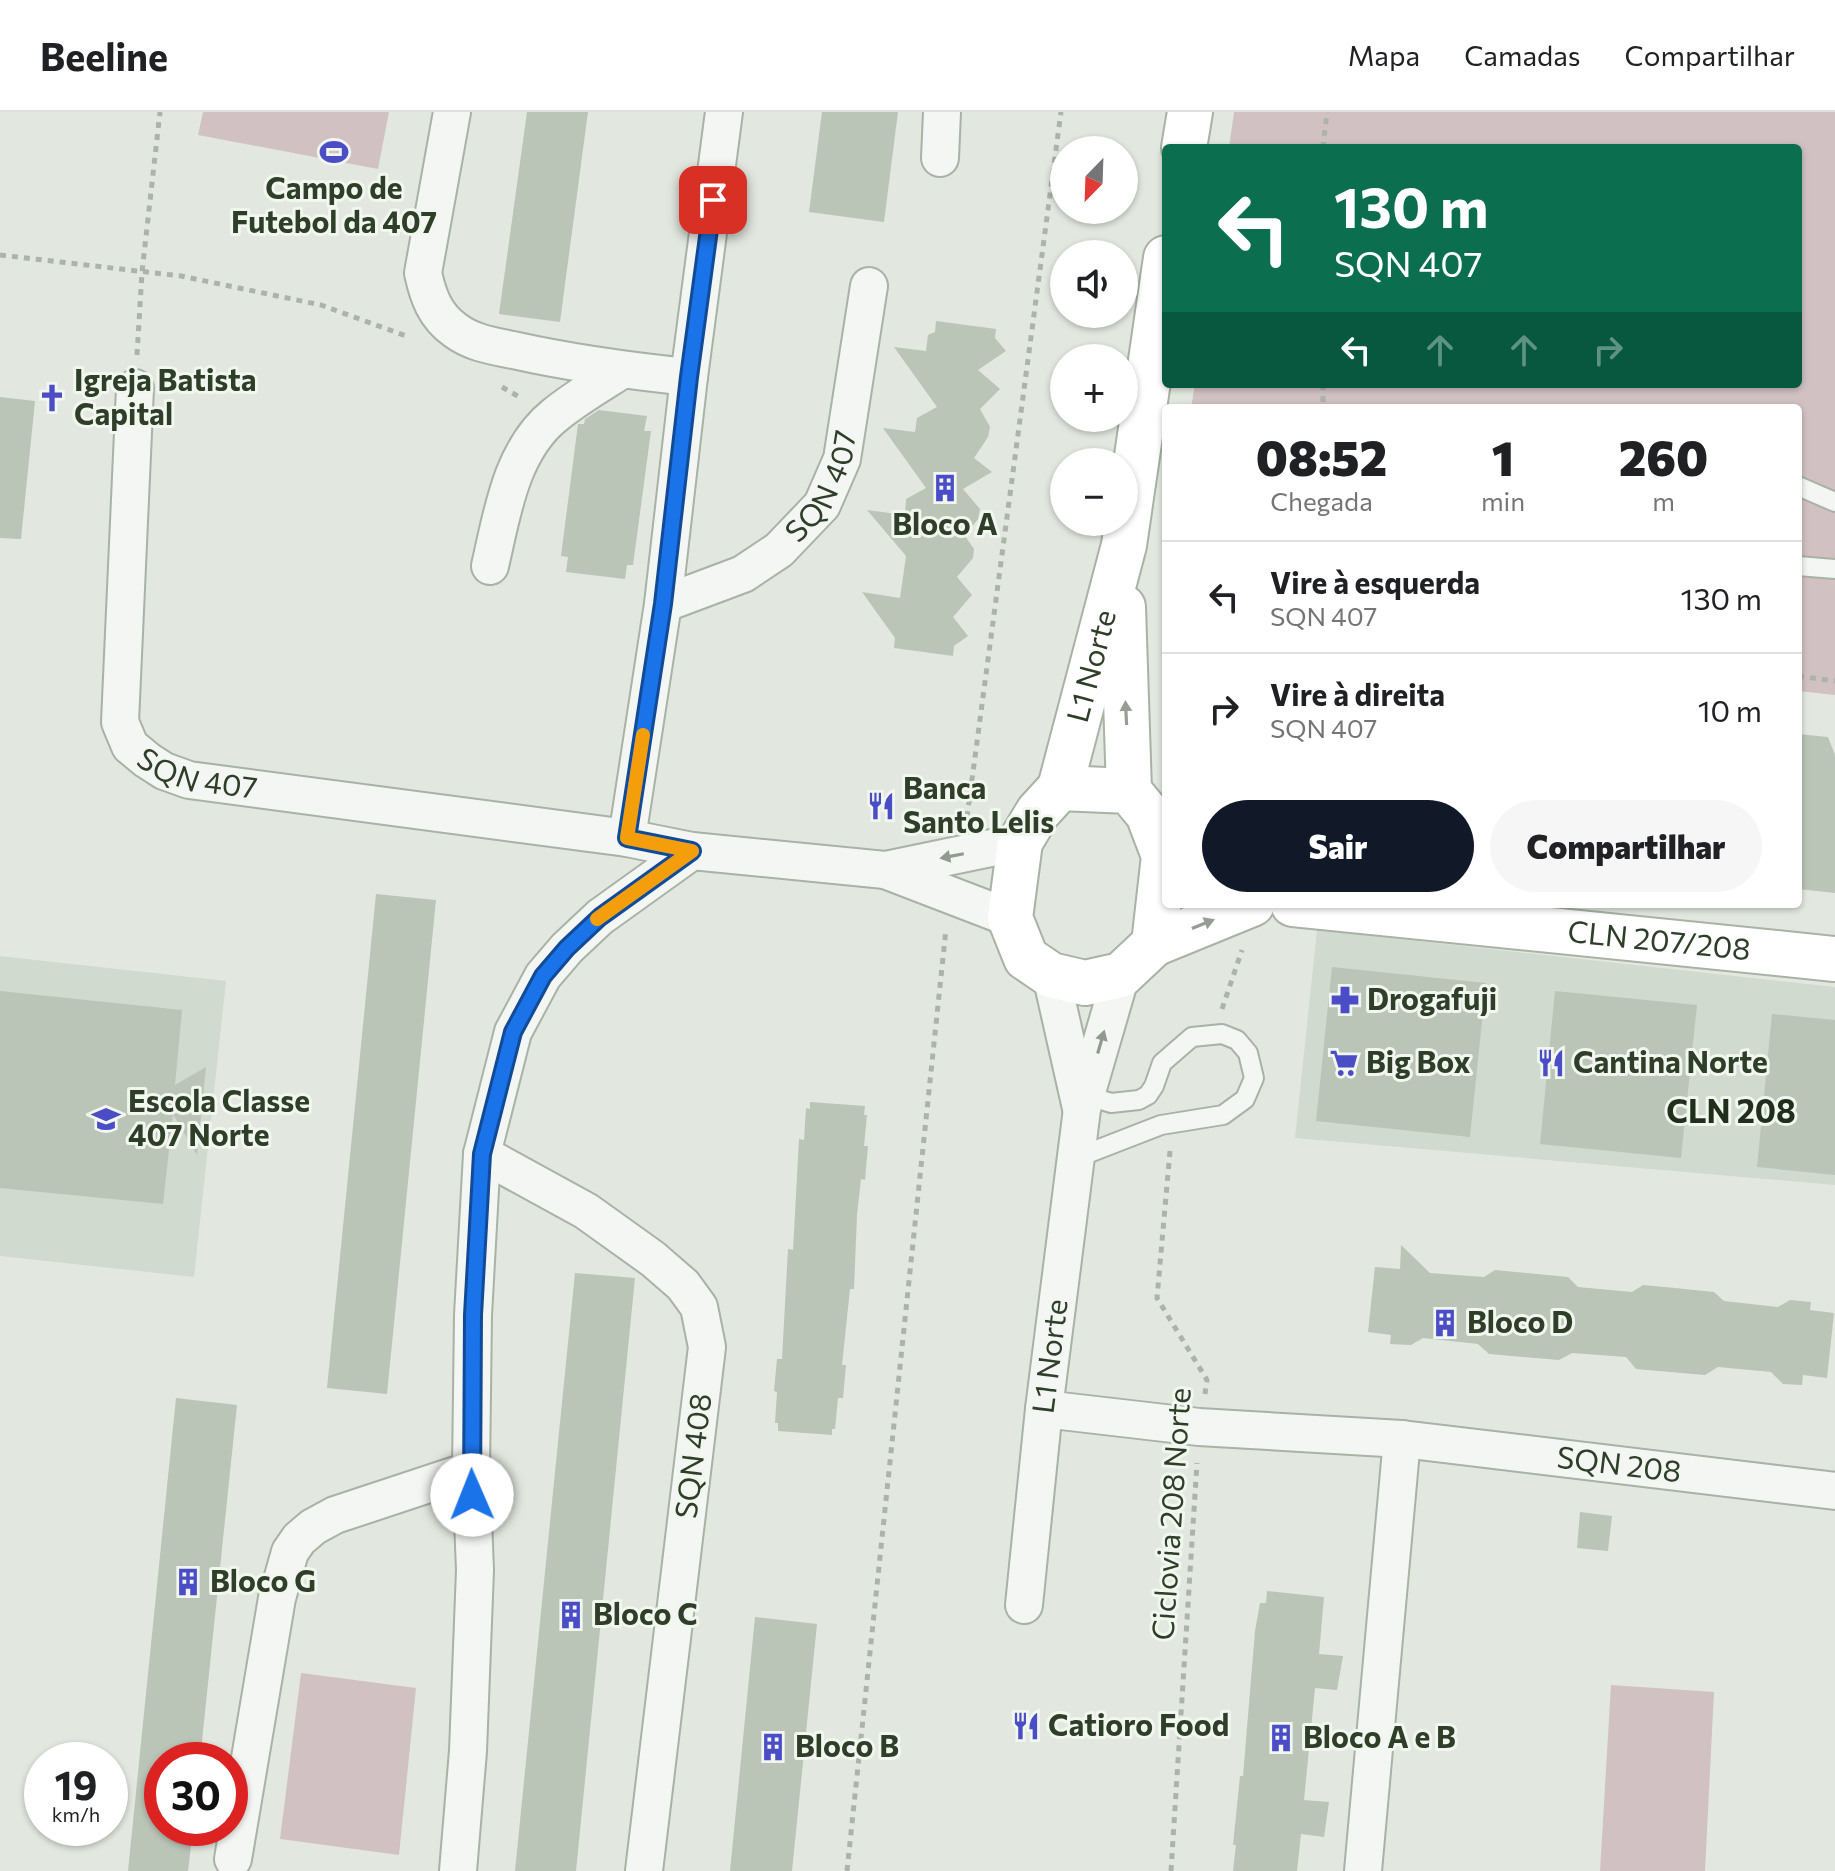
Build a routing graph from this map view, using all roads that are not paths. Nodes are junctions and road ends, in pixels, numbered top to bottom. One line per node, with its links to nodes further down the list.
1 (452, 112): 9 (street)
2 (724, 112): 10 (street)
3 (942, 112): 6 (street)
4 (1190, 112): 5 (street)
5 (1185, 144)
6 (940, 158)
7 (869, 286): 19 (street, SQN 407)
8 (1162, 314): 12 (street, L1 Norte)
9 (622, 370): 10 (street); 16 (street)
10 (689, 377): 19 (street)
11 (135, 388): 22 (street, SQN 407)
12 (1155, 412): 15 (street, L1 Norte)
13 (1802, 488): 14 (lane)
14 (1835, 502)
15 (1124, 545): 20 (street, L1 Norte); 21 (street, L1 Norte, one-way to 15)
16 (490, 566)
17 (1802, 566): 18 (lane)
18 (1835, 569)
19 (663, 604): 22 (street)
20 (1060, 788): 21 (street); 23 (street)
21 (1129, 791): 24 (street)
22 (627, 838): 25 (street, SQN 407)
23 (1020, 842): 26 (street, one-way to 26); 30 (street)
24 (1162, 849)
25 (692, 851): 26 (street, SQN 407); 36 (street)
26 (885, 870): 30 (street)
27 (1162, 880): 31 (street)
28 (1242, 908): 31 (street, one-way to 28)
29 (1332, 908): 32 (street, CLN 207/208)
30 (1010, 918): 33 (street)
31 (1154, 944): 34 (street)
32 (1835, 959)
33 (1051, 975): 34 (street); 35 (street, L1 Norte)
34 (1121, 975): 35 (street, L1 Norte, one-way to 34)
35 (1084, 1102): 37 (street, L1 Norte); 37 (lane)
36 (482, 1154): 40 (street); 45 (street, SQN 408)
37 (1076, 1158): 38 (street, L1 Norte)
38 (1044, 1409): 39 (street, SQN 208); 42 (street, L1 Norte)
39 (1402, 1439): 41 (street, SQN 208); 46 (street)
40 (471, 1470): 43 (street); 44 (street)
41 (1835, 1491)
42 (1024, 1605)
43 (233, 1859)
44 (458, 1871)
45 (644, 1871)
46 (1363, 1871)

